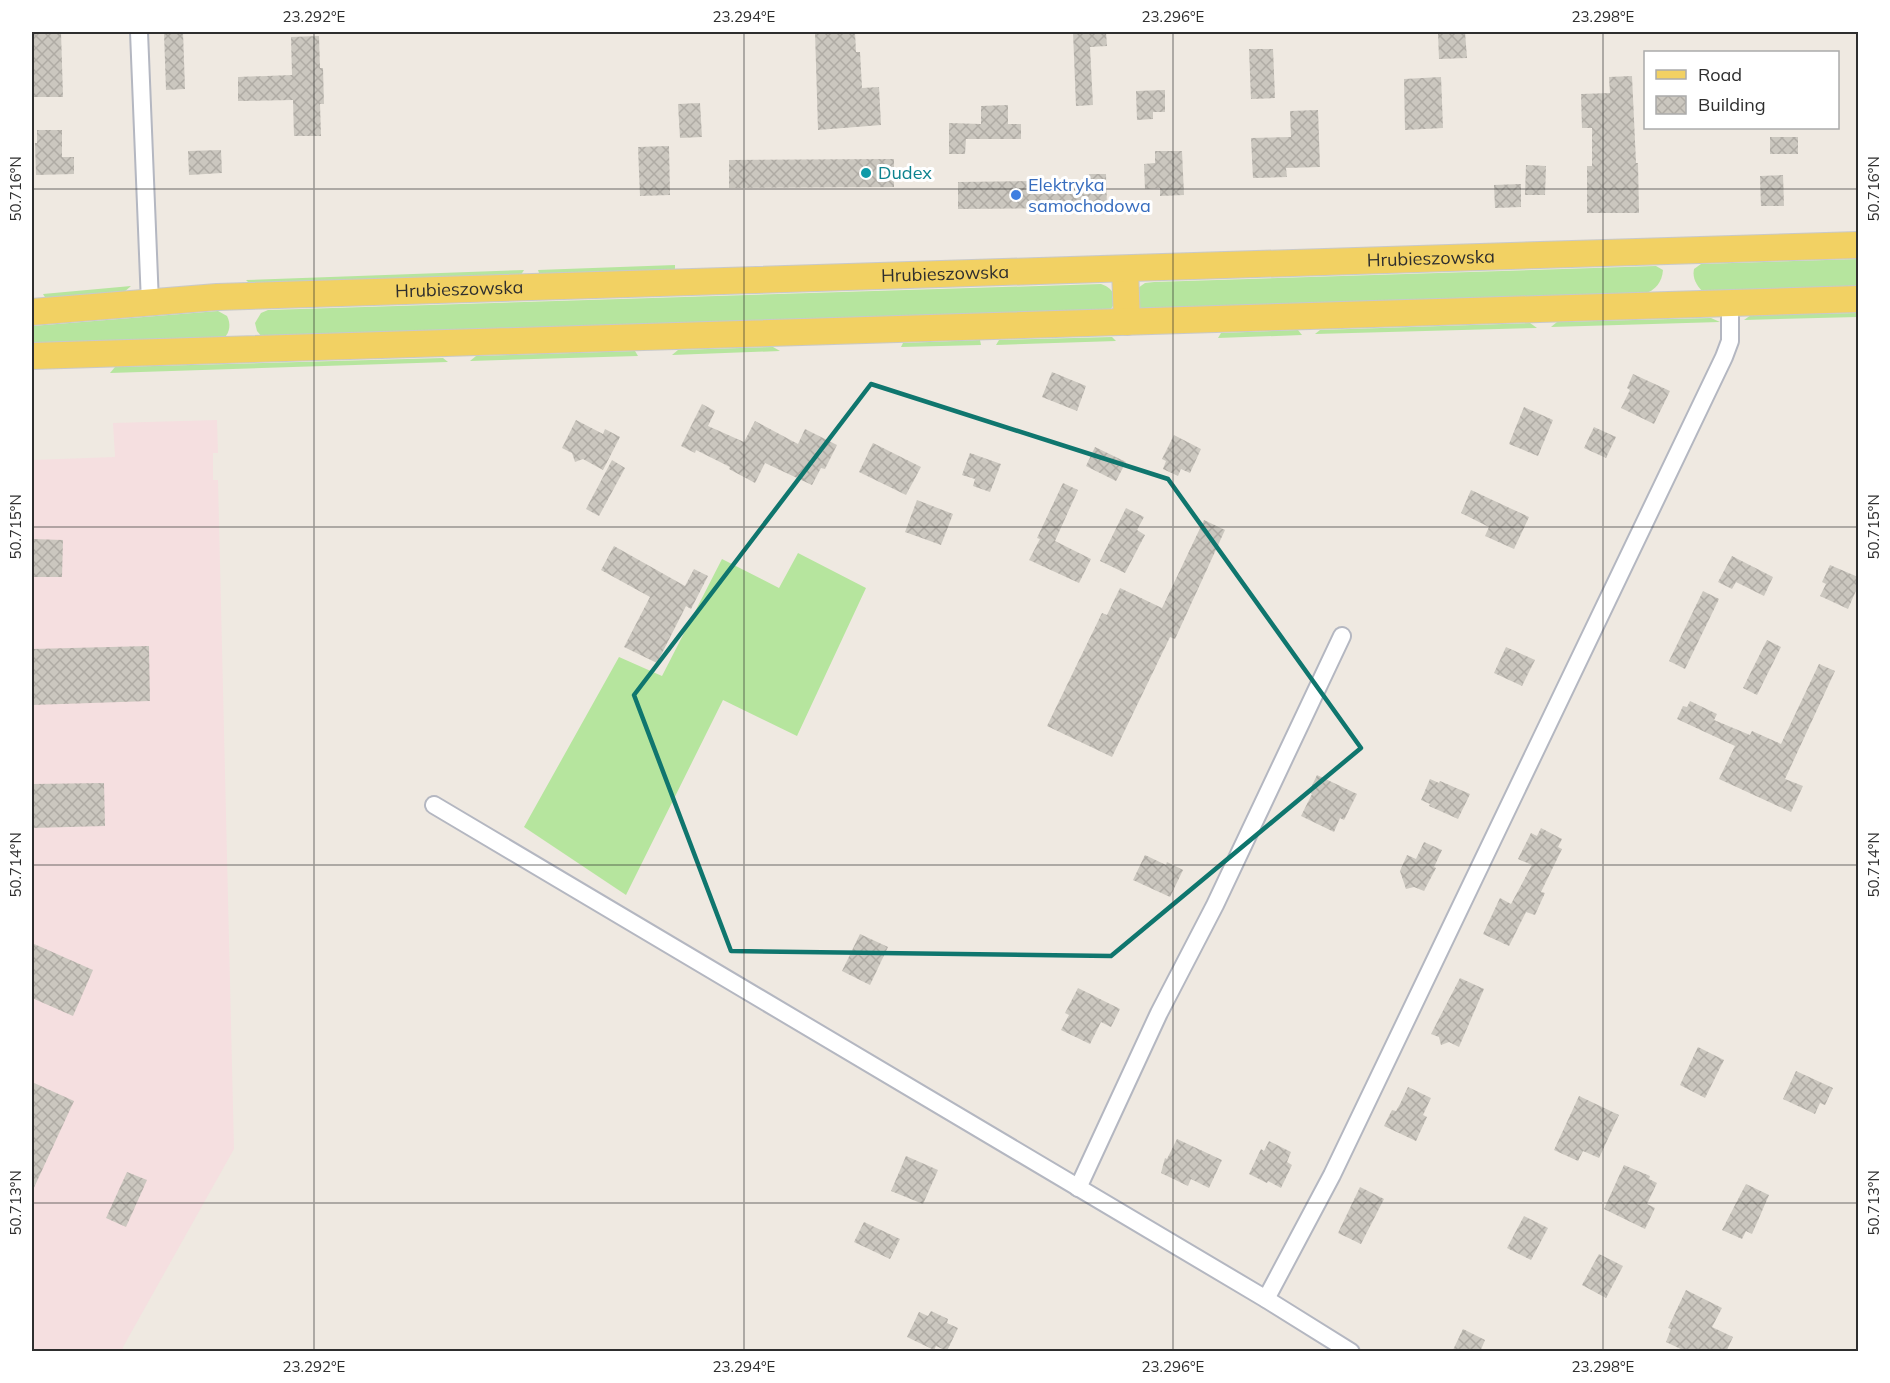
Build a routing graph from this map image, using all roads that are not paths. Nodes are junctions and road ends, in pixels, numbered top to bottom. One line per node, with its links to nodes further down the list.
1 (140, 32): 5 (street)
2 (1858, 245): 3 (main road, Hrubieszowska)
3 (1125, 269): 5 (main road, Hrubieszowska); 8 (main road)
4 (1858, 299): 6 (main road)
5 (150, 303): 7 (main road, Hrubieszowska)
6 (1730, 303): 8 (main road); 13 (street)
7 (32, 312)
8 (1126, 322): 9 (main road)
9 (32, 356)
10 (1342, 636): 12 (street)
11 (434, 805): 12 (street)
12 (1078, 1188): 13 (street)
13 (1266, 1299): 14 (street)
14 (1351, 1352)

